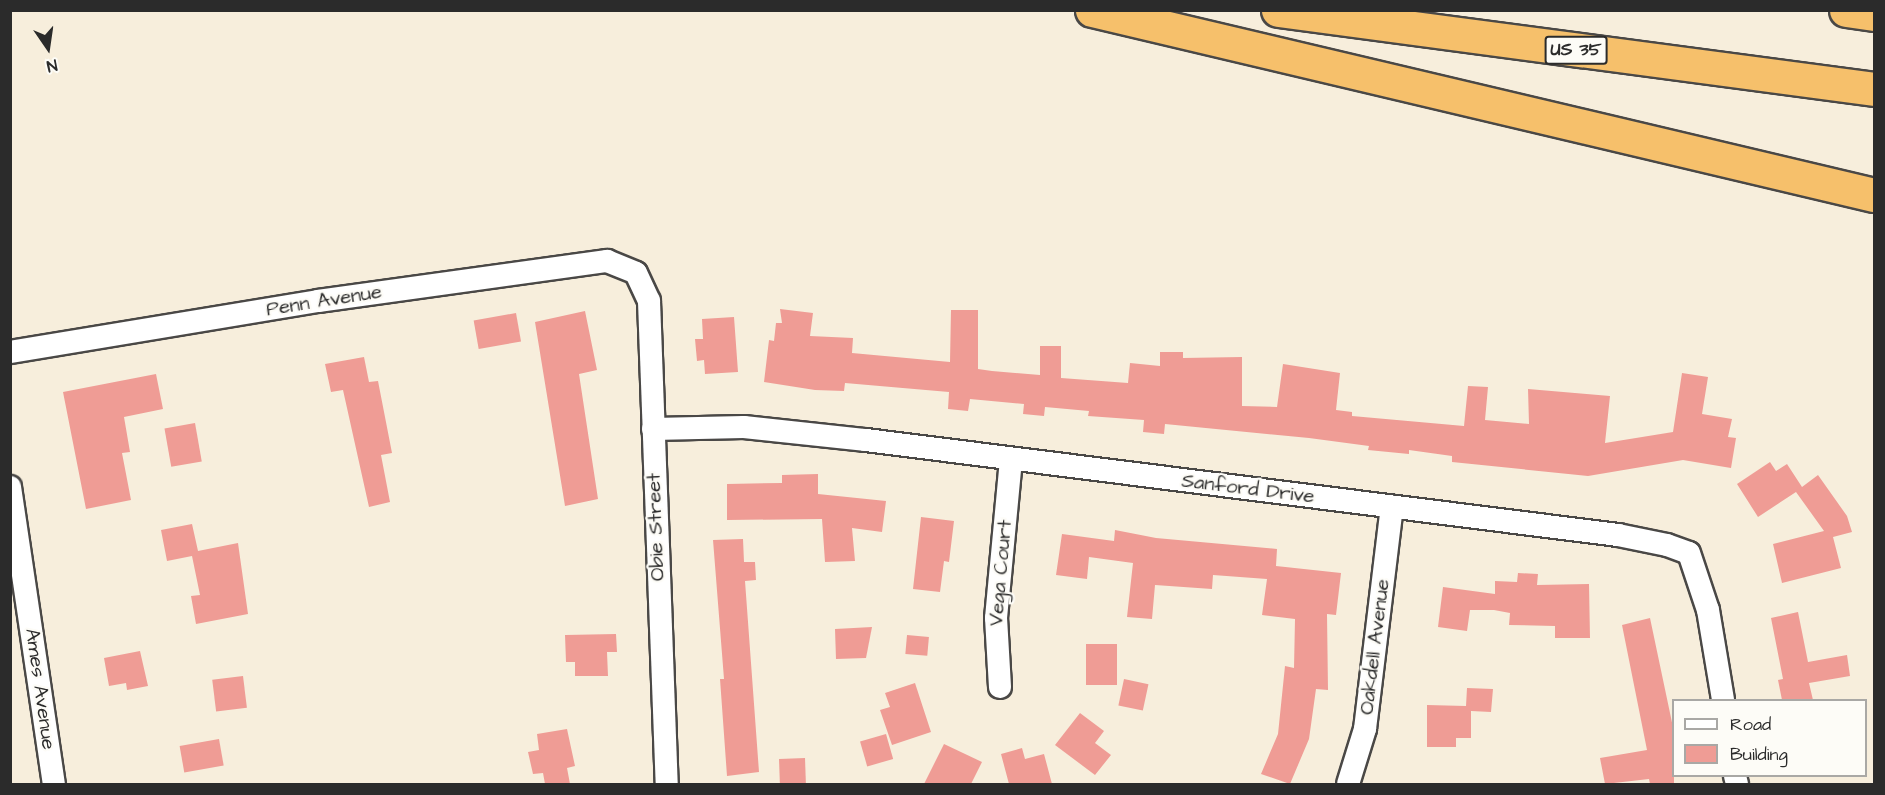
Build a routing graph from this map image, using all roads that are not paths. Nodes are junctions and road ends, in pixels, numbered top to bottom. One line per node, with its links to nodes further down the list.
1 (1092, 10): 6 (highway)
2 (1278, 10): 5 (highway, US 35)
3 (1846, 10): 4 (highway)
4 (1875, 14)
5 (1875, 89)
6 (1875, 195)
7 (636, 273): 8 (street, Penn Avenue); 9 (street, Obie Street)
8 (10, 352)
9 (653, 429): 10 (street, Sanford Drive); 16 (street, Obie Street)
10 (1011, 459): 12 (street, Sanford Drive); 13 (street, Vega Court)
11 (10, 487): 15 (street, Ames Avenue)
12 (1392, 507): 14 (street, Sanford Drive); 17 (street, Oakdell Avenue)
13 (1000, 687)
14 (1723, 699)
15 (54, 784)
16 (667, 784)
17 (1348, 784)

